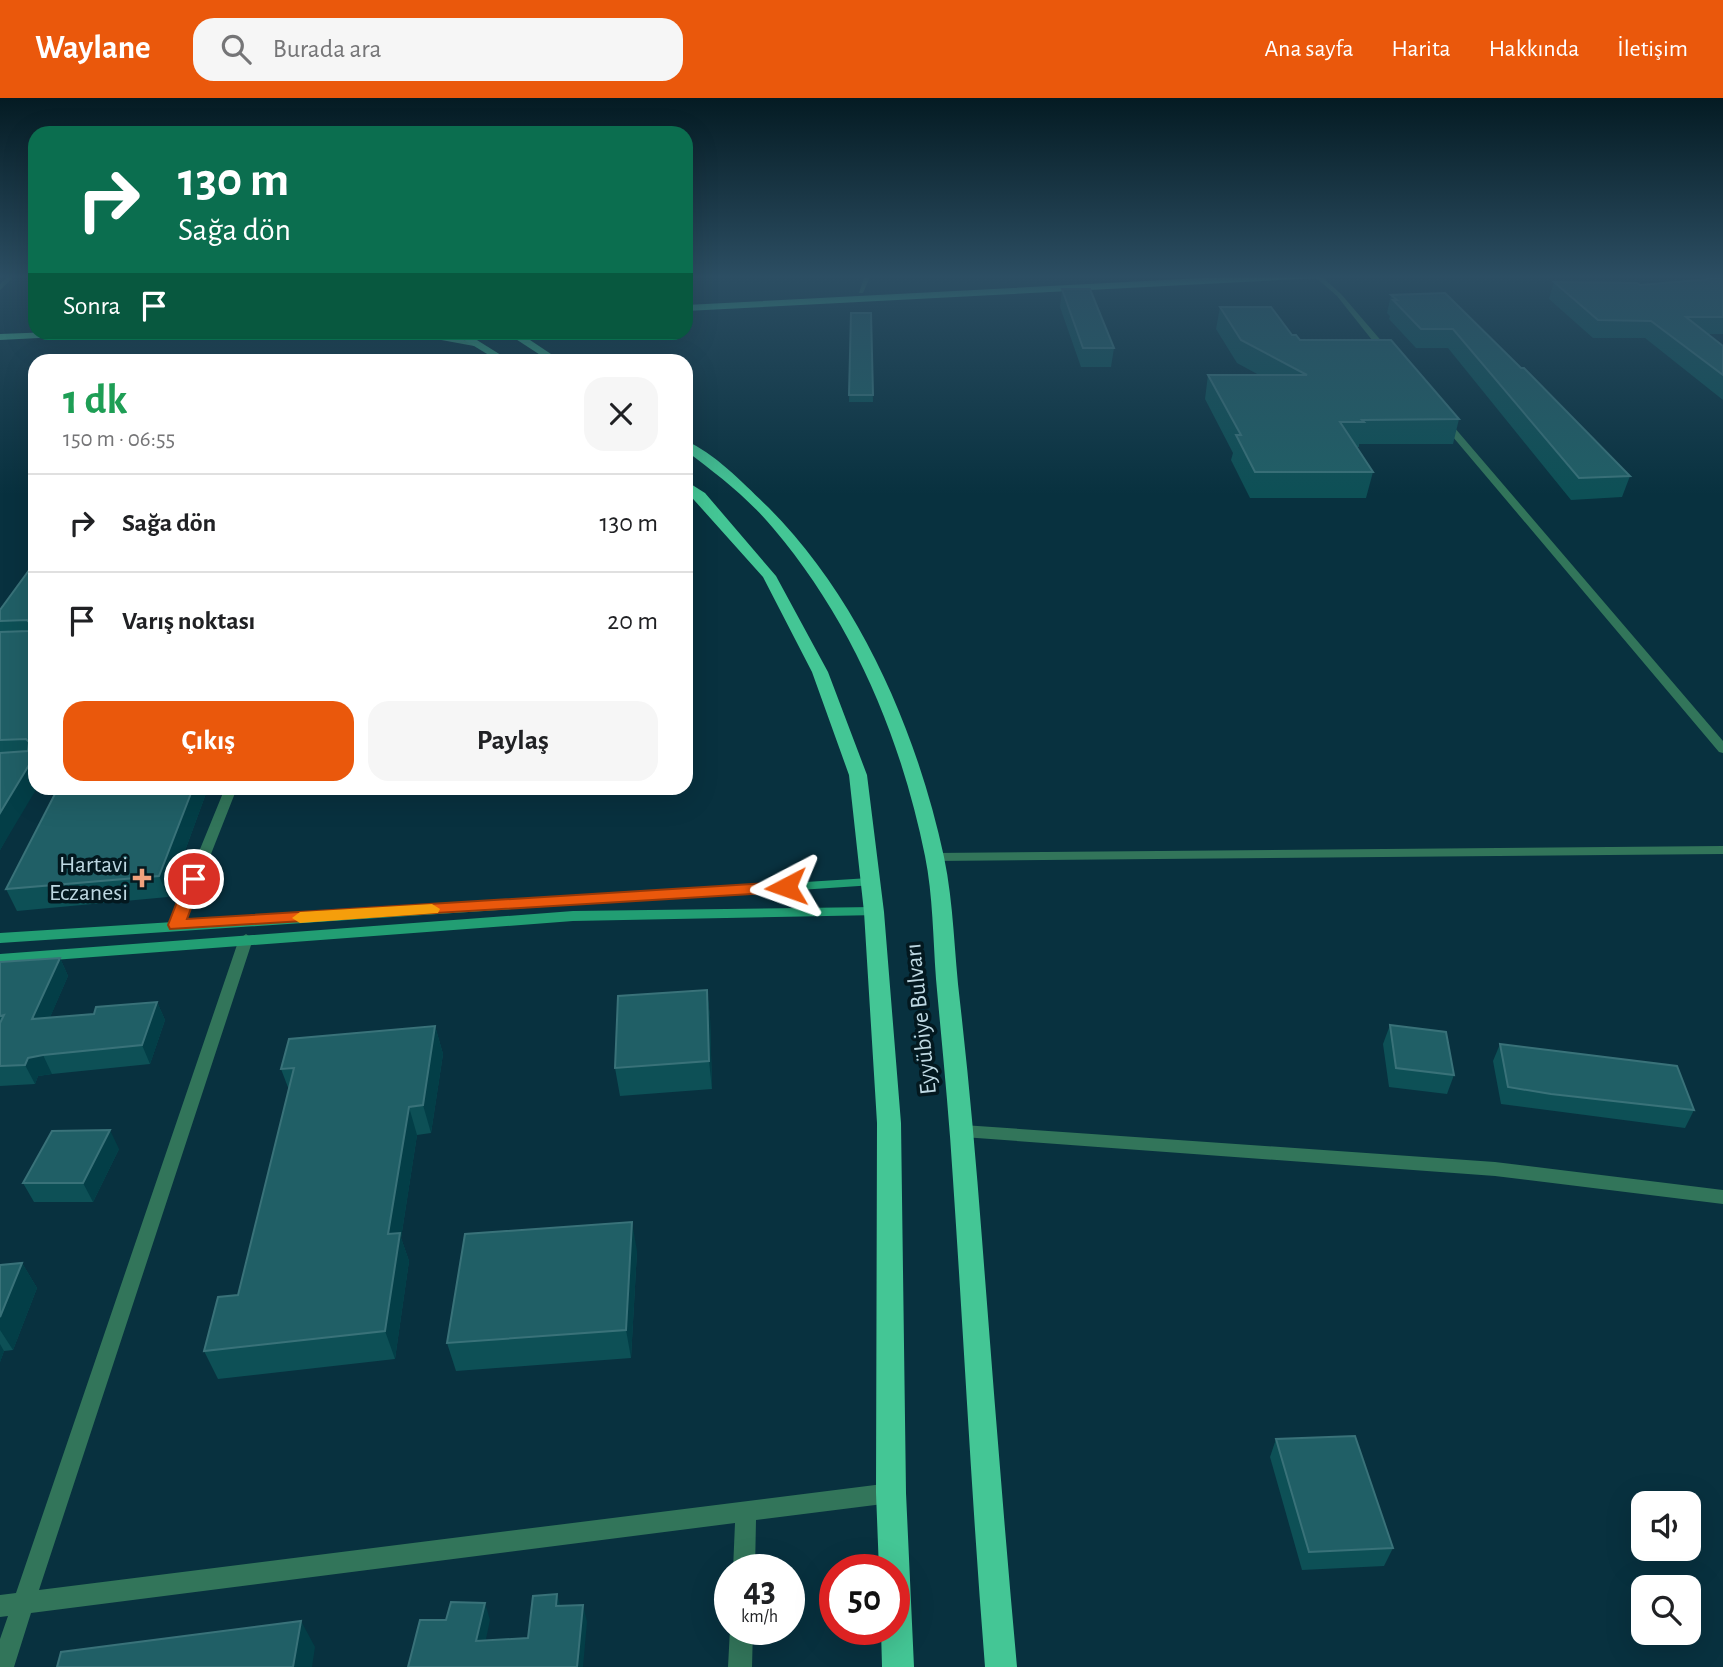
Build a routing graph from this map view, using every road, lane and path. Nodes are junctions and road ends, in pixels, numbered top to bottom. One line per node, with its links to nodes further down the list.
1 (1384, 348): 4 (street)
2 (537, 349): 3 (highway)
3 (545, 354)
4 (1398, 365)
5 (1439, 415): 8 (street)
6 (693, 449): 11 (highway, Eyyübiye Bulvarı)
7 (693, 490): 12 (highway, Eyyübiye Bulvarı)
8 (1723, 749)
9 (228, 795): 14 (street)
10 (1723, 850): 11 (street)
11 (934, 857): 18 (highway, Eyyübiye Bulvarı)
12 (869, 882): 13 (highway, Eyyübiye Bulvarı); 14 (main road)
13 (874, 912): 16 (main road); 20 (highway, Eyyübiye Bulvarı)
14 (176, 925): 15 (main road)
15 (0, 938)
16 (246, 939): 17 (main road); 24 (street)
17 (0, 959)
18 (963, 1131): 19 (street); 30 (highway, Eyyübiye Bulvarı)
19 (1723, 1197)
20 (891, 1493): 21 (street); 23 (highway, Eyyübiye Bulvarı)
21 (746, 1510): 22 (street); 24 (street)
22 (745, 1554)
23 (893, 1554)
24 (11, 1604): 27 (street)
25 (741, 1645): 28 (street)
26 (897, 1645): 29 (highway, Eyyübiye Bulvarı)
27 (2, 1667)
28 (740, 1667)
29 (898, 1667)
30 (1001, 1667)

